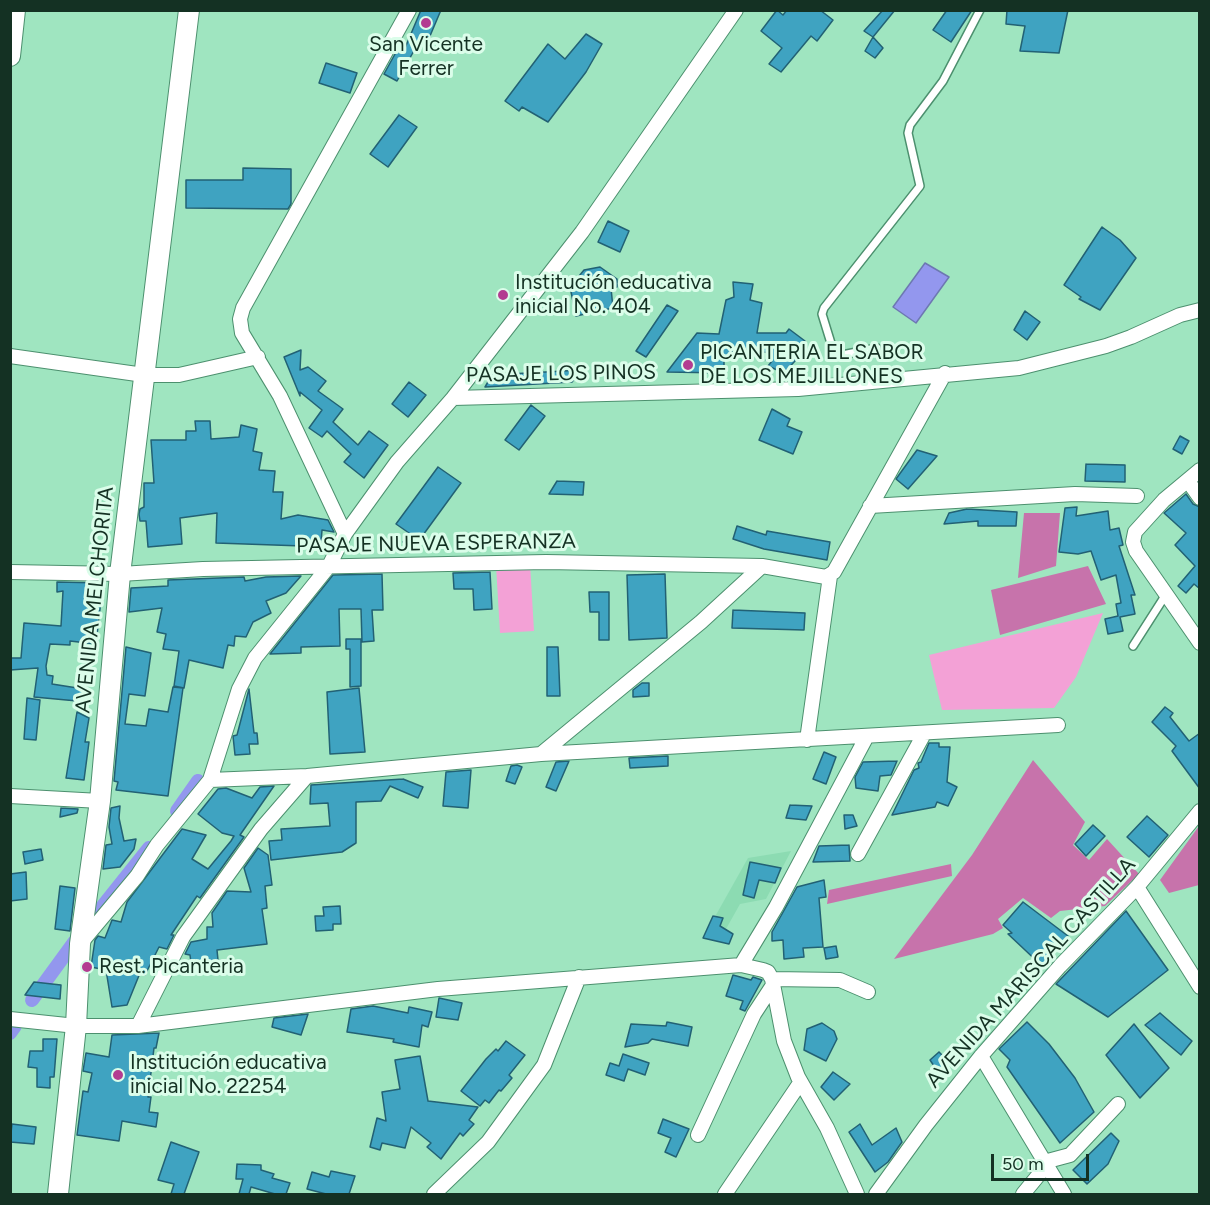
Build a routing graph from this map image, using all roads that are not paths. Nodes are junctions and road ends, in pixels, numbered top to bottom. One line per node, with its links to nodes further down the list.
1 (15, 10): 6 (main road)
2 (189, 10): 12 (main road, AVENIDA MELCHORITA)
3 (409, 10): 10 (street)
4 (736, 10): 13 (street)
5 (980, 10): 8 (lane)
6 (10, 56)
7 (1200, 310): 11 (street, PASAJE LOS PINOS)
8 (877, 348)
9 (10, 356): 12 (street)
10 (258, 357): 12 (street); 19 (street)
11 (945, 373): 13 (street, PASAJE LOS PINOS); 18 (street)
12 (144, 375): 23 (main road, AVENIDA MELCHORITA)
13 (453, 398): 19 (street)
14 (1200, 470): 15 (street)
15 (1188, 481): 17 (street); 25 (street)
16 (1137, 496): 18 (street)
17 (1200, 498)
18 (870, 506): 24 (street)
19 (345, 534): 20 (street)
20 (329, 566): 21 (street, PASAJE NUEVA ESPERANZA); 23 (street, PASAJE NUEVA ESPERANZA); 34 (street)
21 (762, 566): 24 (street, PASAJE NUEVA ESPERANZA); 32 (street)
22 (10, 572): 23 (street, PASAJE NUEVA ESPERANZA)
23 (120, 574): 36 (main road, AVENIDA MELCHORITA)
24 (830, 576): 31 (street)
25 (1165, 596): 26 (street); 27 (lane)
26 (1200, 643)
27 (1133, 646)
28 (1058, 725): 29 (street)
29 (924, 734): 30 (street); 38 (street)
30 (867, 736): 31 (street); 41 (street)
31 (807, 740): 32 (street)
32 (541, 754): 33 (street)
33 (307, 776): 34 (street); 48 (street)
34 (210, 780): 40 (street)
35 (10, 796): 36 (street)
36 (100, 801): 40 (main road, AVENIDA MELCHORITA)
37 (1200, 811): 39 (street, AVENIDA MARISCAL CASTILLA)
38 (858, 854)
39 (1137, 887): 44 (street); 49 (street, AVENIDA MARISCAL CASTILLA)
40 (80, 944): 47 (main road, AVENIDA MELCHORITA)
41 (741, 965): 42 (street); 43 (street)
42 (579, 977): 48 (street); 55 (street)
43 (772, 982): 45 (street); 50 (street); 52 (street)
44 (1200, 987)
45 (868, 992)
46 (10, 1019): 47 (street)
47 (76, 1026): 48 (street); 54 (main road, AVENIDA MELCHORITA)
48 (138, 1026)
49 (981, 1056): 53 (street); 58 (street, AVENIDA MARISCAL CASTILLA)
50 (800, 1083): 56 (street); 57 (street)
51 (1118, 1104): 53 (street)
52 (698, 1135)
53 (1045, 1164): 59 (street); 60 (street)
54 (58, 1194)
55 (434, 1194)
56 (725, 1194)
57 (857, 1194)
58 (876, 1194)
59 (1023, 1194)
60 (1064, 1194)

